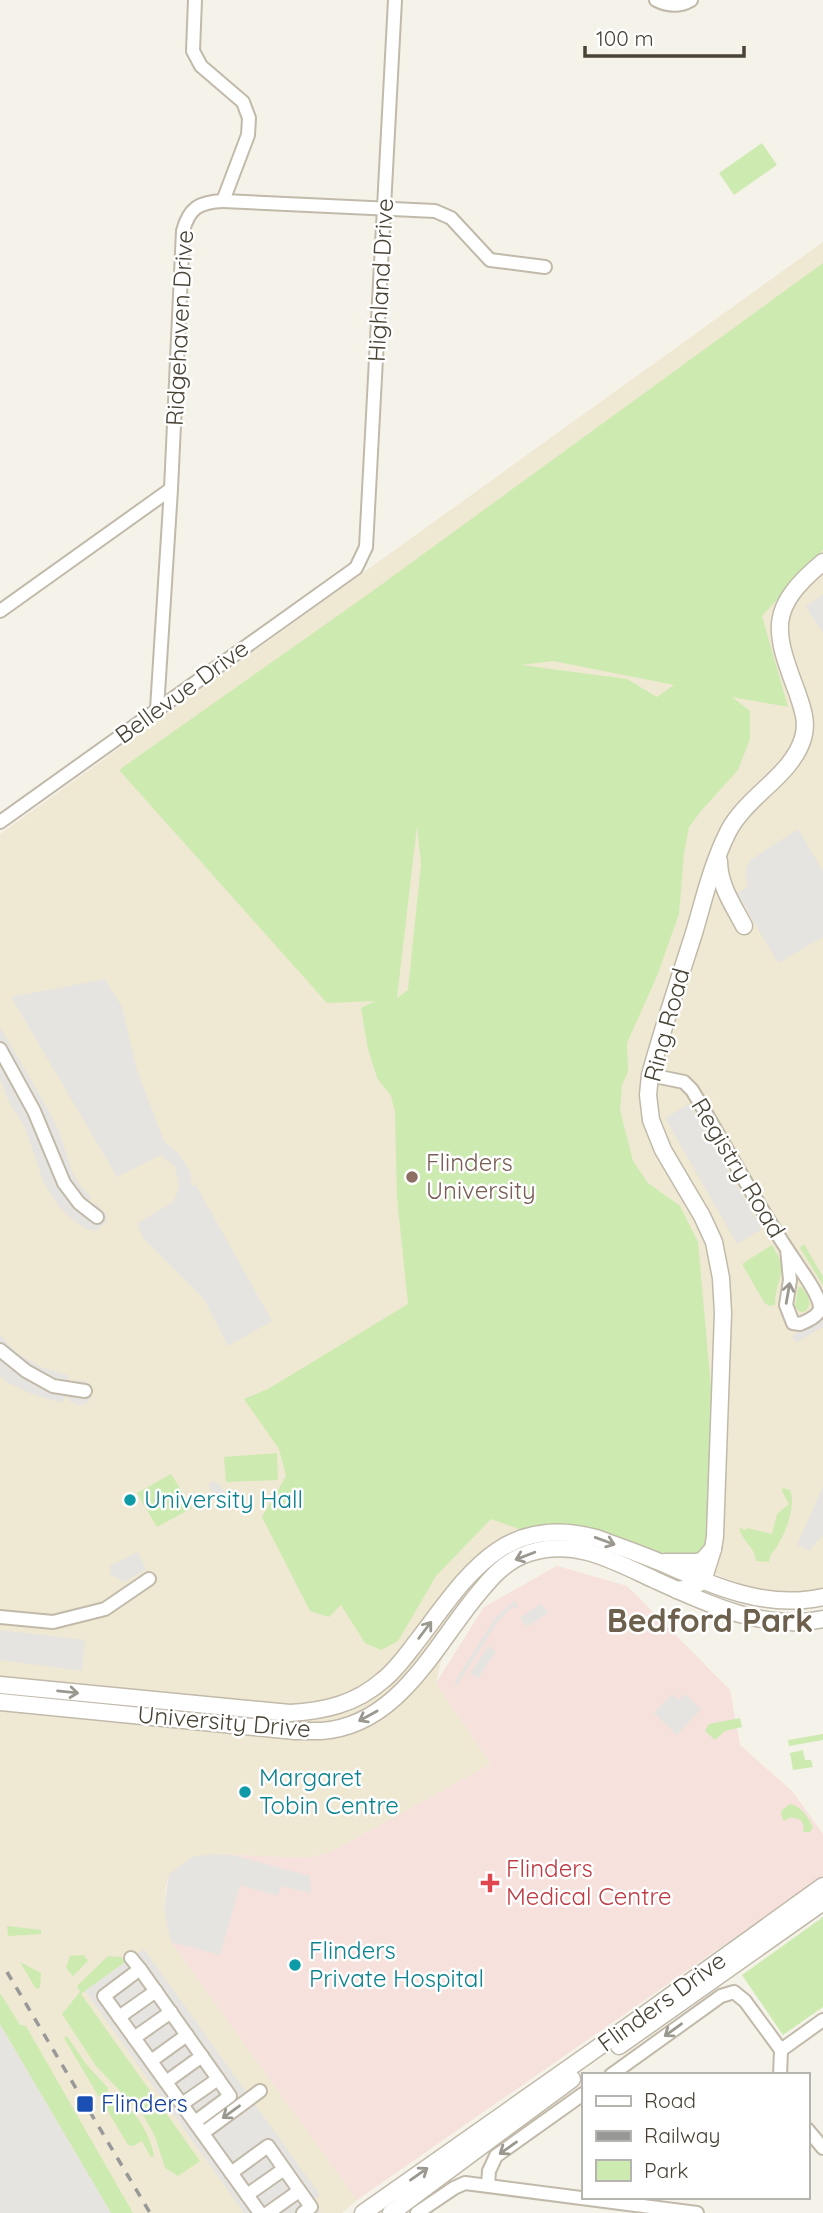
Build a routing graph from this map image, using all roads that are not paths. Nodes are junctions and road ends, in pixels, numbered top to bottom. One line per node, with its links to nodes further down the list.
1 (195, 0): 5 (street)
2 (394, 0): 6 (street, Highland Drive)
3 (656, 0): 4 (street)
4 (691, 0)
5 (223, 201): 6 (street); 8 (street, Ridgehaven Drive)
6 (385, 210): 7 (street); 9 (street, Highland Drive)
7 (545, 267)
8 (171, 489): 11 (street); 12 (street, Ridgehaven Drive)
9 (361, 559): 12 (street, Bellevue Drive)
10 (823, 562): 14 (street, Ring Road)
11 (0, 611)
12 (157, 709): 13 (street, Bellevue Drive)
13 (0, 822)
14 (719, 855): 15 (street); 17 (street, Ring Road)
15 (744, 926)
16 (0, 1049): 18 (street)
17 (650, 1075): 19 (street, Registry Road); 22 (street, Ring Road)
18 (97, 1217)
19 (786, 1249): 19 (street, Registry Road, one-way to 19)
20 (0, 1350): 21 (street)
21 (85, 1391)
22 (713, 1549): 23 (street); 25 (street, Ring Road); 27 (street)
23 (658, 1562): 25 (street, University Drive); 32 (street, University Drive, one-way to 23)
24 (149, 1579): 29 (street)
25 (703, 1581): 26 (street); 27 (street, University Drive); 31 (street)
26 (677, 1590): 31 (street, University Drive); 33 (street, University Drive, one-way to 33)
27 (731, 1591): 28 (street, University Drive)
28 (823, 1597)
29 (0, 1617)
30 (823, 1619): 31 (street, University Drive)
31 (774, 1620)
32 (0, 1685)
33 (0, 1702)
34 (823, 1886): 39 (street, Flinders Drive)
35 (823, 1902): 39 (street, Flinders Drive)
36 (131, 1958): 37 (street)
37 (140, 1969): 38 (street); 41 (street)
38 (156, 1991): 40 (street); 41 (street)
39 (684, 1993): 51 (street, Flinders Drive)
40 (171, 2012): 43 (street); 44 (street)
41 (119, 2017): 44 (street)
42 (823, 2020): 45 (street)
43 (187, 2035): 46 (street); 47 (street)
44 (134, 2038): 47 (street)
45 (781, 2050): 48 (street, one-way to 48); 49 (street)
46 (202, 2056): 50 (street); 52 (street)
47 (151, 2061): 52 (street)
48 (614, 2073)
49 (780, 2073)
50 (218, 2078): 55 (street); 57 (street)
51 (556, 2079): 56 (street, Flinders Drive); 74 (street, Flinders Drive, one-way to 51)
52 (166, 2082): 55 (street)
53 (260, 2091): 57 (street, one-way to 57)
54 (582, 2095): 58 (street)
55 (182, 2104): 57 (street)
56 (521, 2117): 58 (street); 62 (street, Flinders Drive)
57 (199, 2127): 63 (street)
58 (536, 2128): 65 (street, one-way to 65)
59 (809, 2131): 60 (street)
60 (823, 2148)
61 (284, 2169): 63 (street); 66 (street); 67 (street)
62 (447, 2172): 64 (street); 75 (street, Flinders Drive)
63 (232, 2173): 67 (street)
64 (465, 2183): 65 (street); 76 (street)
65 (488, 2185): 68 (street)
66 (299, 2191): 72 (street); 73 (street)
67 (247, 2195): 71 (street)
68 (582, 2198)
69 (592, 2199): 70 (street)
70 (689, 2212)
71 (260, 2213)
72 (268, 2213)
73 (303, 2213)
74 (363, 2213)
75 (391, 2213)
76 (417, 2213)

